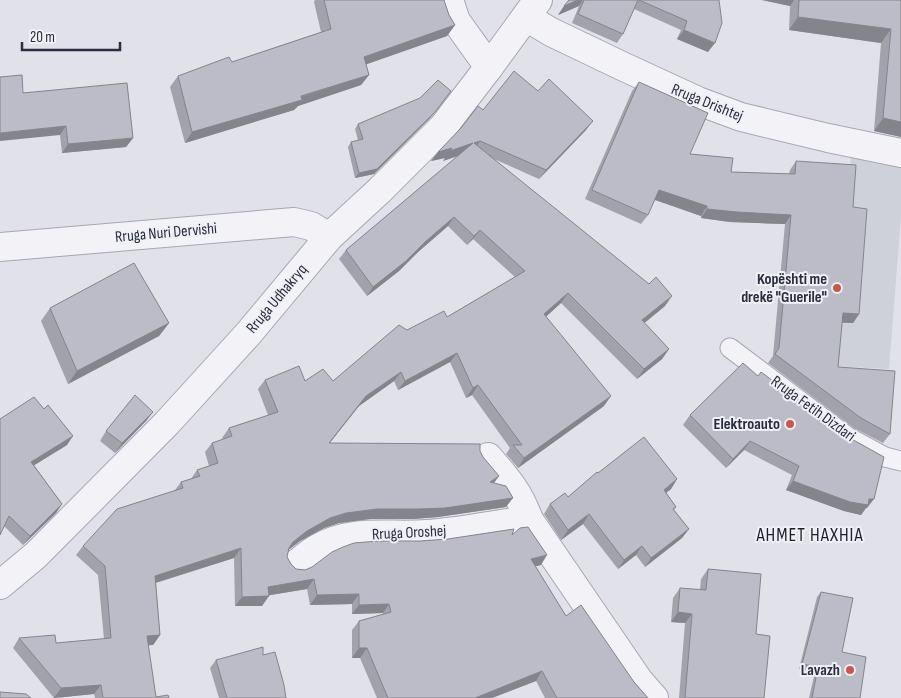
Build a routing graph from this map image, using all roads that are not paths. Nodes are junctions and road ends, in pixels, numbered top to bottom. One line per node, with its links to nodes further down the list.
1 (449, 0): 3 (street)
2 (532, 9): 3 (street, Rruga Udhakryq); 4 (street, Rruga Drishtej)
3 (489, 67): 5 (street, Rruga Udhakryq)
4 (901, 153)
5 (329, 237): 6 (street, Rruga Nuri Dervishi); 12 (street, Rruga Udhakryq)
6 (0, 247)
7 (730, 348): 9 (lane, Rruga Fetih Dizdari)
8 (488, 457): 10 (street)
9 (901, 461)
10 (529, 520): 11 (street, Rruga Oroshej); 13 (street)
11 (296, 564)
12 (0, 585)
13 (654, 698)

